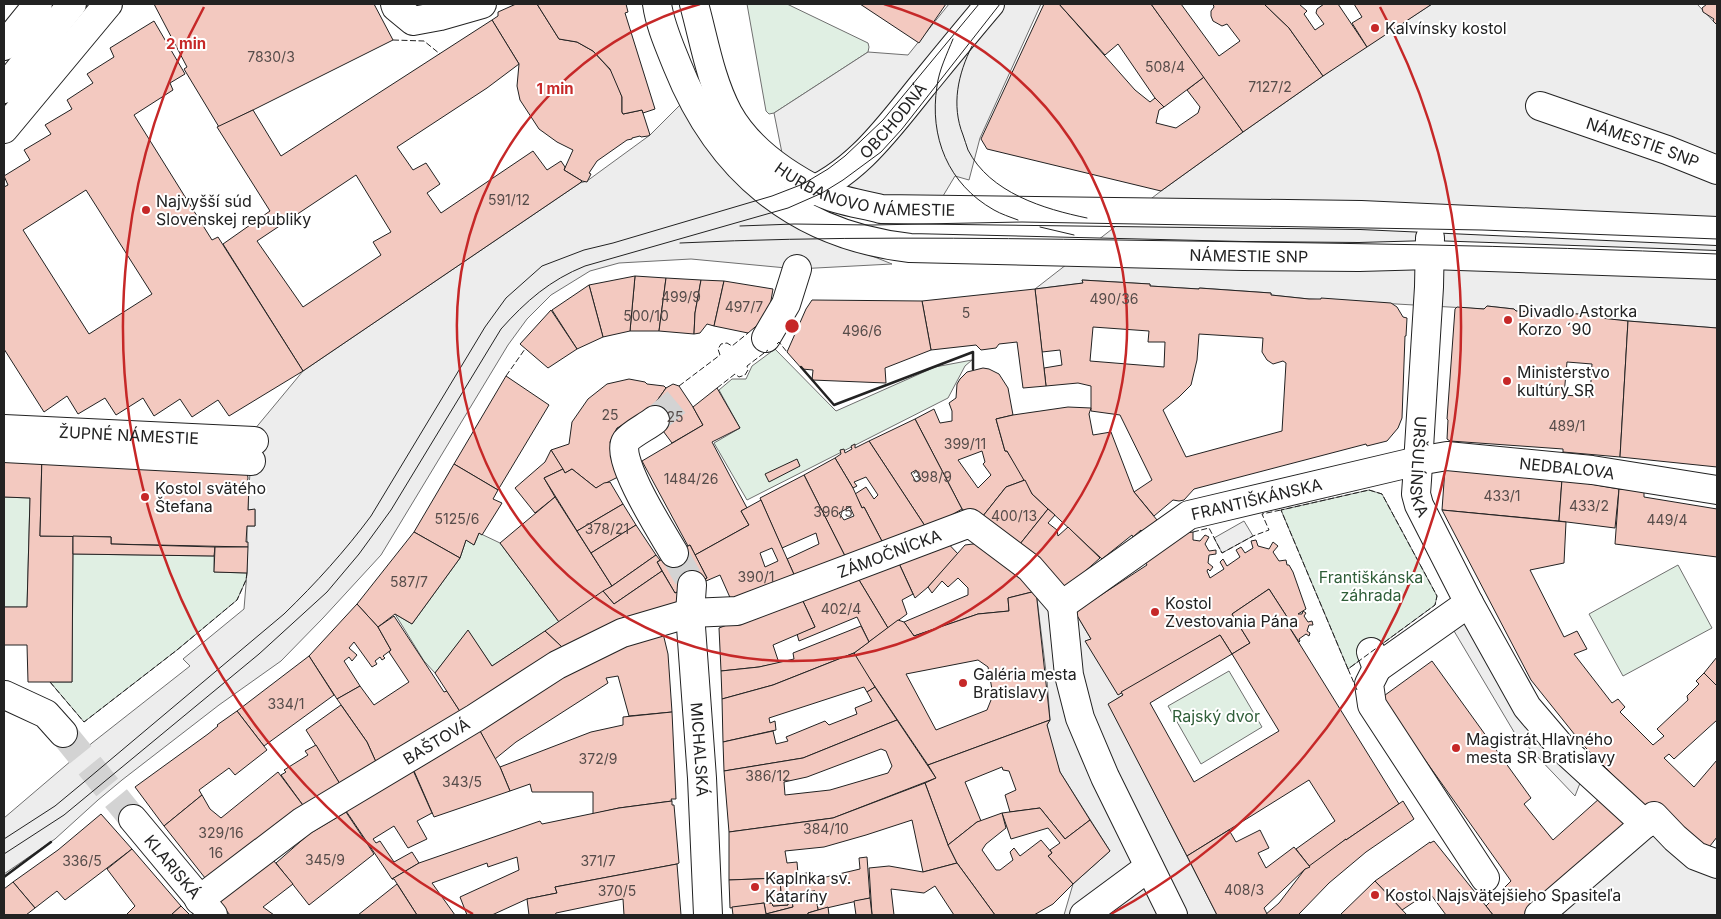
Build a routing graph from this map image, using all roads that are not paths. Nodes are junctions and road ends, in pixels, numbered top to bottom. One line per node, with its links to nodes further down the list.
1 (38, 4): 11 (street)
2 (72, 4): 12 (street)
3 (108, 4): 14 (street)
4 (482, 4): 8 (street)
5 (657, 4): 10 (street, HURBANOVO NÁMESTIE)
6 (694, 4): 9 (street, HURBANOVO NÁMESTIE)
7 (990, 4): 16 (street, OBCHODNÁ)
8 (396, 5)
9 (702, 32): 10 (street); 16 (street, HURBANOVO NÁMESTIE)
10 (666, 38): 17 (street, HURBANOVO NÁMESTIE)
11 (4, 46)
12 (4, 89)
13 (1540, 106): 15 (street, NÁMESTIE SNP)
14 (4, 129)
15 (1717, 170)
16 (823, 186): 17 (street, OBCHODNÁ); 18 (street, HURBANOVO NÁMESTIE)
17 (776, 205): 20 (street, HURBANOVO NÁMESTIE)
18 (1429, 217): 19 (street); 21 (street)
19 (1717, 231)
20 (1068, 251): 21 (street, NÁMESTIE SNP)
21 (1430, 255): 22 (street, NÁMESTIE SNP); 28 (street, URŠULÍNSKA)
22 (1717, 264)
23 (798, 269): 24 (street)
24 (766, 338)
25 (655, 420): 30 (street)
26 (4, 429): 27 (street, ŽUPNÉ NÁMESTIE)
27 (4, 448)
28 (1418, 461): 29 (street, NEDBALOVA); 32 (street, URŠULÍNSKA); 33 (street, FRANTIŠKÁNSKA)
29 (1717, 490)
30 (674, 553)
31 (692, 585): 34 (street, MICHALSKÁ)
32 (1469, 603): 38 (street, URŠULÍNSKA); 41 (street)
33 (1062, 605): 34 (street, ZÁMOČNÍCKA); 40 (street)
34 (690, 613): 42 (street, BAŠTOVÁ); 43 (street, MICHALSKÁ)
35 (4, 695): 36 (street)
36 (63, 733)
37 (133, 819): 42 (street, KLARISKÁ)
38 (1645, 824): 39 (street); 46 (street)
39 (1717, 864)
40 (1149, 867): 44 (street); 45 (street)
41 (1485, 878)
42 (206, 908)
43 (708, 915)
44 (1084, 915)
45 (1173, 915)
46 (1539, 915)

